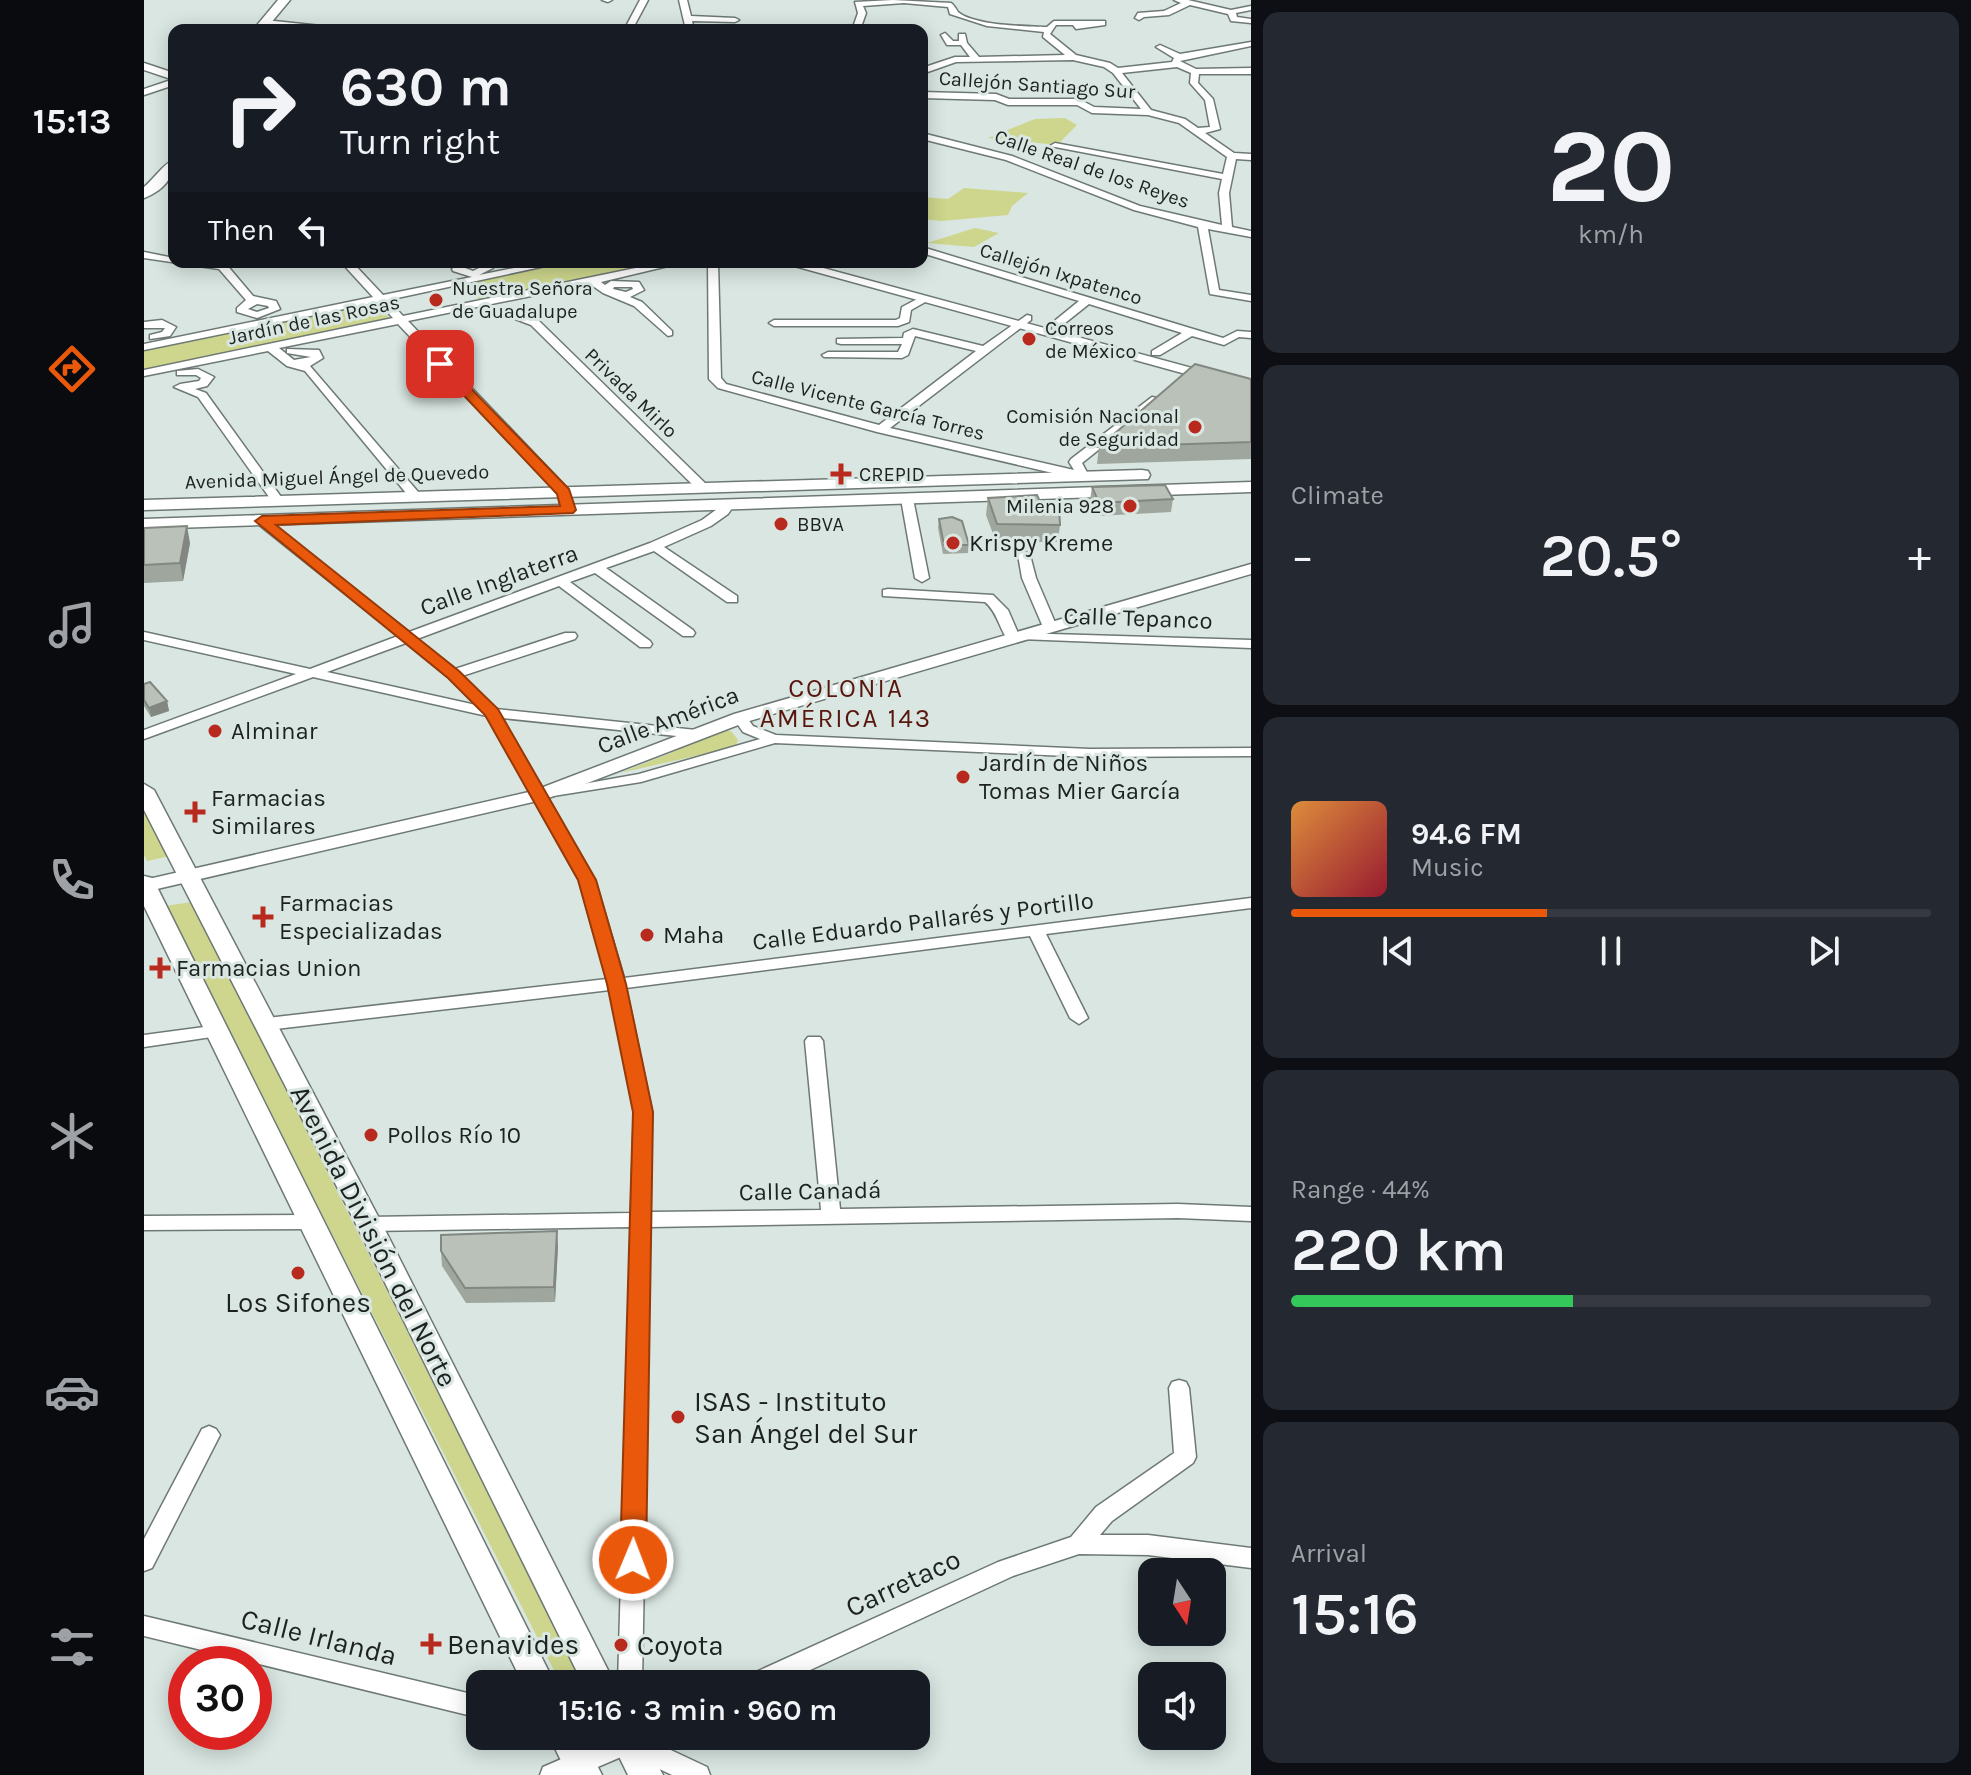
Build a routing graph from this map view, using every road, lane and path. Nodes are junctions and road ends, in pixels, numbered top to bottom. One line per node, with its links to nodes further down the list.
1 (284, 0): 13 (main road)
2 (644, 0): 14 (street)
3 (683, 0): 9 (street)
4 (1178, 0): 6 (street)
5 (901, 1): 16 (street); 18 (street)
6 (1188, 3): 8 (street); 10 (street)
7 (1250, 3): 8 (street)
8 (1231, 12): 12 (street)
9 (689, 18): 11 (street); 15 (street)
10 (1139, 18)
11 (735, 20)
12 (1251, 21)
13 (264, 24)
14 (631, 24)
15 (690, 24)
16 (858, 24)
17 (1076, 27): 18 (street)
18 (1049, 30): 23 (street)
19 (945, 35): 24 (street)
20 (1251, 44): 25 (street)
21 (1160, 47): 25 (street)
22 (144, 57): 26 (street)
23 (1073, 57): 24 (street); 29 (street)
24 (977, 60): 28 (street)
25 (1179, 61): 29 (street); 31 (street)
26 (168, 65)
27 (144, 66): 32 (street)
28 (928, 69)
29 (1116, 71): 36 (street)
30 (1251, 71): 31 (street)
31 (1195, 72): 37 (street)
32 (168, 77)
33 (168, 82): 34 (street)
34 (144, 92)
35 (928, 95): 36 (street, Callejón Santiago Sur)
36 (1148, 112): 37 (street, Callejón Santiago Sur)
37 (1198, 131): 40 (street, Callejón Santiago Sur)
38 (928, 138): 45 (street, Calle Real de los Reyes)
39 (1055, 146): 43 (street)
40 (1232, 156): 41 (street); 43 (street)
41 (1251, 157)
42 (168, 172): 44 (main road)
43 (1226, 177): 46 (street)
44 (144, 194)
45 (1202, 224): 46 (street, Calle Real de los Reyes); 63 (street)
46 (1227, 229): 47 (street, Calle Real de los Reyes)
47 (1251, 234)
48 (928, 252): 67 (street, Callejón Ixpatenco)
49 (144, 255): 50 (street)
50 (168, 260)
51 (226, 268): 68 (street)
52 (351, 268): 64 (street)
53 (466, 268): 54 (street, Jardín de las Rosas); 64 (street, Jardín de las Rosas)
54 (489, 268)
55 (651, 268): 59 (street, Jardín de las Rosas)
56 (713, 268): 100 (street, Calle Vicente García Torres)
57 (808, 268): 65 (street)
58 (838, 268): 73 (street)
59 (622, 274): 60 (street, Jardín de las Rosas); 62 (street)
60 (593, 281): 61 (street); 69 (street, Jardín de las Rosas)
61 (612, 293): 62 (street); 62 (street)
62 (636, 293): 79 (street)
63 (1251, 298)
64 (378, 299): 71 (street, Jardín de las Rosas); 72 (street)
65 (923, 299): 73 (street); 75 (street)
66 (496, 301): 69 (street, Jardín de las Rosas); 70 (street, Privada Mirlo); 72 (street, Jardín de las Rosas)
67 (1086, 301): 76 (street); 78 (street, Callejón Ixpatenco)
68 (252, 308): 71 (street, Jardín de las Rosas); 71 (street); 77 (street, Jardín de las Rosas)
69 (534, 308): 70 (street, Privada Mirlo); 70 (street); 104 (street, Privada Mirlo)
70 (510, 313)
71 (283, 319)
72 (399, 321): 83 (street, Jardín de las Rosas); 108 (street)
73 (1022, 321): 76 (street); 86 (street); 93 (street)
74 (144, 322): 77 (street)
75 (774, 323)
76 (1056, 325): 87 (street)
77 (171, 332): 84 (street)
78 (1190, 332): 80 (street, Callejón Ixpatenco); 87 (street)
79 (668, 333)
80 (1251, 335)
81 (843, 338): 82 (street)
82 (908, 338): 86 (street); 88 (street)
83 (304, 340): 85 (street, Jardín de las Rosas); 89 (street)
84 (146, 342)
85 (271, 347): 90 (street, Jardín de las Rosas); 91 (street)
86 (985, 350): 100 (street)
87 (1156, 353): 93 (street)
88 (828, 355)
89 (312, 361): 91 (street); 91 (street); 105 (street)
90 (195, 362): 92 (street, Jardín de las Rosas); 97 (street)
91 (287, 362)
92 (162, 369): 94 (street, Jardín de las Rosas); 96 (street)
93 (1190, 372): 95 (street); 98 (street)
94 (144, 373)
95 (1251, 378)
96 (176, 384): 97 (street); 97 (street)
97 (203, 384): 107 (street)
98 (1251, 388)
99 (1168, 390): 102 (street)
100 (881, 429): 102 (street, Calle Vicente García Torres)
101 (1251, 471): 102 (main road, Avenida Miguel Ángel de Quevedo)
102 (1083, 476): 104 (main road, Avenida Miguel Ángel de Quevedo)
103 (1251, 487): 106 (main road, Avenida Miguel Ángel de Quevedo)
104 (703, 488): 108 (main road, Avenida Miguel Ángel de Quevedo)
105 (415, 496): 107 (main road, Avenida Miguel Ángel de Quevedo); 108 (main road, Avenida Miguel Ángel de Quevedo)
106 (907, 499): 110 (main road, Avenida Miguel Ángel de Quevedo); 118 (street)
107 (278, 501): 109 (main road, Avenida Miguel Ángel de Quevedo); 111 (main road)
108 (566, 501): 110 (main road, Avenida Miguel Ángel de Quevedo); 112 (main road, Avenida Miguel Ángel de Quevedo)
109 (144, 505)
110 (728, 505): 114 (street, Calle Inglaterra)
111 (144, 513)
112 (262, 521): 113 (main road, Avenida Miguel Ángel de Quevedo); 127 (street)
113 (144, 524)
114 (655, 546): 116 (street, Calle Inglaterra); 121 (street)
115 (1024, 555): 122 (street)
116 (596, 567): 119 (street, Calle Inglaterra); 123 (street)
117 (1251, 569): 122 (street, Calle América)
118 (922, 578)
119 (560, 581): 127 (street, Calle Inglaterra); 128 (street)
120 (888, 593): 126 (street)
121 (732, 599)
122 (1050, 627): 126 (street, Calle América)
123 (688, 633)
124 (144, 636): 130 (street)
125 (570, 636): 131 (street)
126 (1018, 637): 129 (street, Calle Tepanco); 133 (street, Calle América)
127 (406, 638): 130 (street, Calle Inglaterra); 131 (street)
128 (645, 644)
129 (1251, 644)
130 (315, 672): 132 (street); 135 (street, Calle Inglaterra)
131 (453, 674): 132 (street)
132 (492, 713): 134 (street); 139 (street)
133 (740, 718): 134 (street, Calle América); 136 (street)
134 (696, 734): 139 (street, Calle América)
135 (144, 735)
136 (774, 739): 137 (street); 139 (street)
137 (1251, 752)
138 (144, 790): 140 (main road, Avenida División del Norte)
139 (539, 795): 140 (street, Calle América); 144 (street)
140 (190, 875): 141 (street, Calle América); 146 (main road, Avenida División del Norte)
141 (144, 885): 147 (main road, Avenida División del Norte)
142 (1251, 903): 143 (street, Calle Eduardo Pallarés y Portillo)
143 (1036, 931): 144 (street, Calle Eduardo Pallarés y Portillo); 145 (street)
144 (617, 984): 146 (street, Calle Eduardo Pallarés y Portillo); 152 (street)
145 (1079, 1018)
146 (267, 1024): 155 (main road, Avenida División del Norte)
147 (219, 1031): 148 (street); 153 (main road, Avenida División del Norte)
148 (144, 1041)
149 (814, 1041): 151 (street)
150 (1251, 1214): 151 (street, Calle Canadá)
151 (831, 1217): 152 (street, Calle Canadá)
152 (642, 1220): 155 (street, Calle Canadá); 164 (street)
153 (312, 1222): 154 (street); 162 (main road, Avenida División del Norte)
154 (144, 1223)
155 (369, 1224): 163 (main road, Avenida División del Norte)
156 (1179, 1388): 158 (street)
157 (209, 1435): 160 (street)
158 (1079, 1544): 159 (street); 165 (street, Carretaco)
159 (1251, 1558)
160 (144, 1561)
161 (144, 1626): 166 (street, Calle Irlanda)
162 (532, 1670)
163 (592, 1670)
164 (630, 1670)
165 (786, 1670)
166 (466, 1704)
167 (596, 1750): 170 (street)
168 (632, 1750): 171 (main road)
169 (650, 1750): 172 (street)
170 (570, 1762)
171 (646, 1775)
172 (698, 1775)

